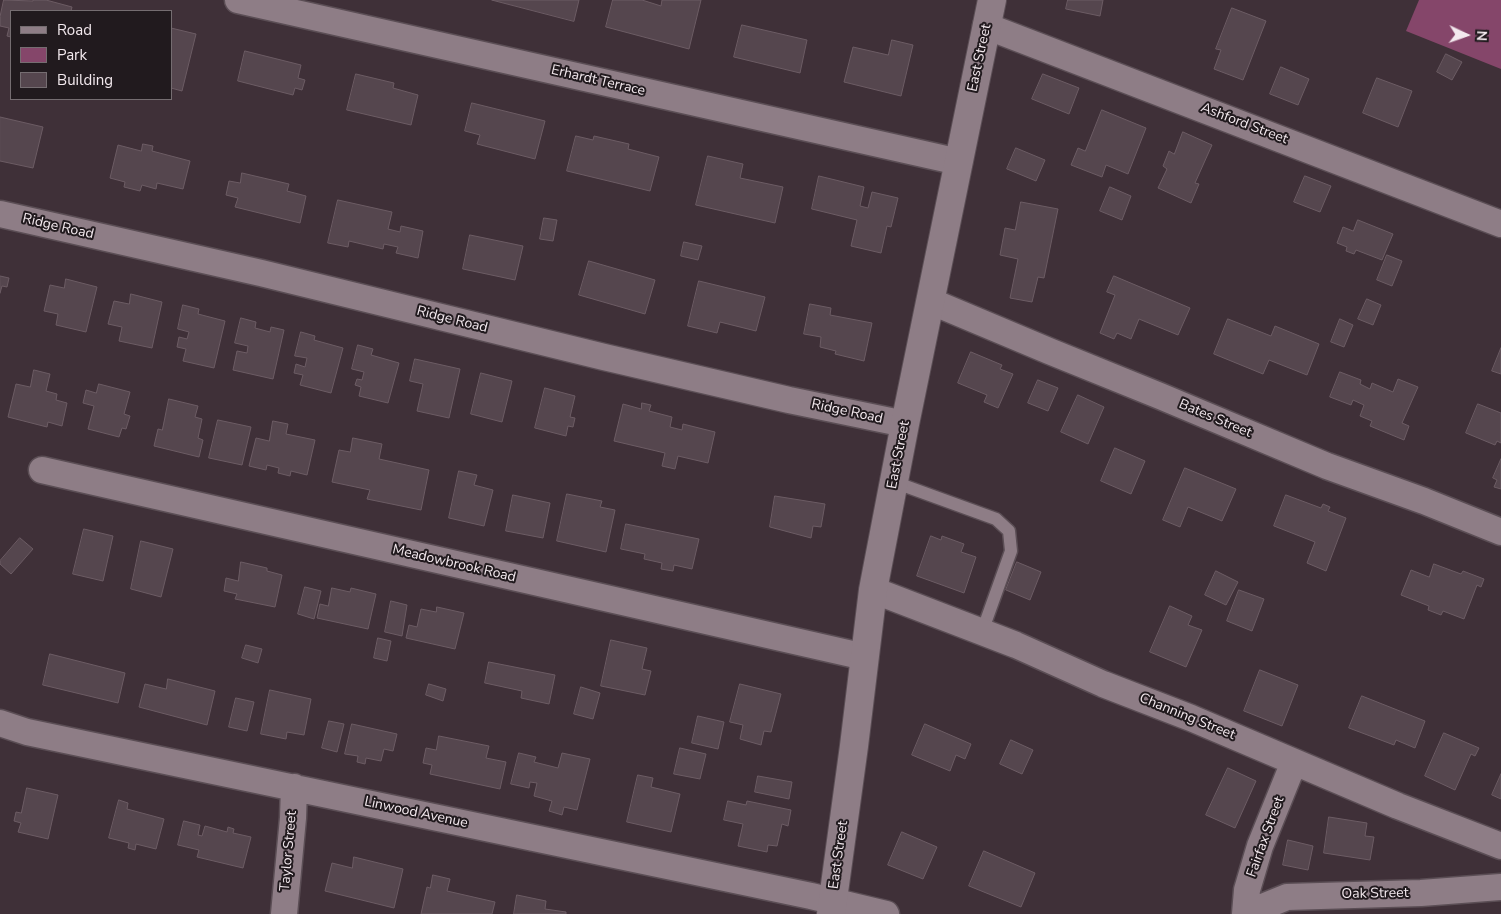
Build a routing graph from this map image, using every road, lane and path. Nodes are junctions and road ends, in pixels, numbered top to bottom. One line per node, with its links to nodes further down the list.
1 (238, 0): 3 (street, Erhardt Terrace)
2 (989, 13): 3 (main road, East Street); 5 (street, Ashford Street)
3 (959, 162): 6 (main road, East Street)
4 (0, 214): 7 (street, Ridge Road)
5 (1501, 224)
6 (930, 300): 7 (main road, East Street); 10 (street, Bates Street)
7 (905, 424): 9 (main road, East Street)
8 (42, 470): 13 (street, Meadowbrook Road)
9 (894, 482): 11 (main road, East Street); 12 (lane)
10 (1501, 532)
11 (873, 590): 12 (street, Channing Street); 13 (main road, East Street)
12 (982, 632): 15 (street, Channing Street)
13 (865, 657): 19 (main road, East Street)
14 (0, 723): 16 (street, Linwood Avenue)
15 (1294, 762): 17 (street, Channing Street); 22 (street, Fairfax Street)
16 (294, 787): 19 (street, Linwood Avenue); 20 (street, Taylor Street)
17 (1501, 846)
18 (1501, 887): 23 (street, Oak Street)
19 (832, 907): 21 (street, Linwood Avenue)
20 (284, 914)
21 (886, 914)
22 (1245, 914)
23 (1254, 914)

